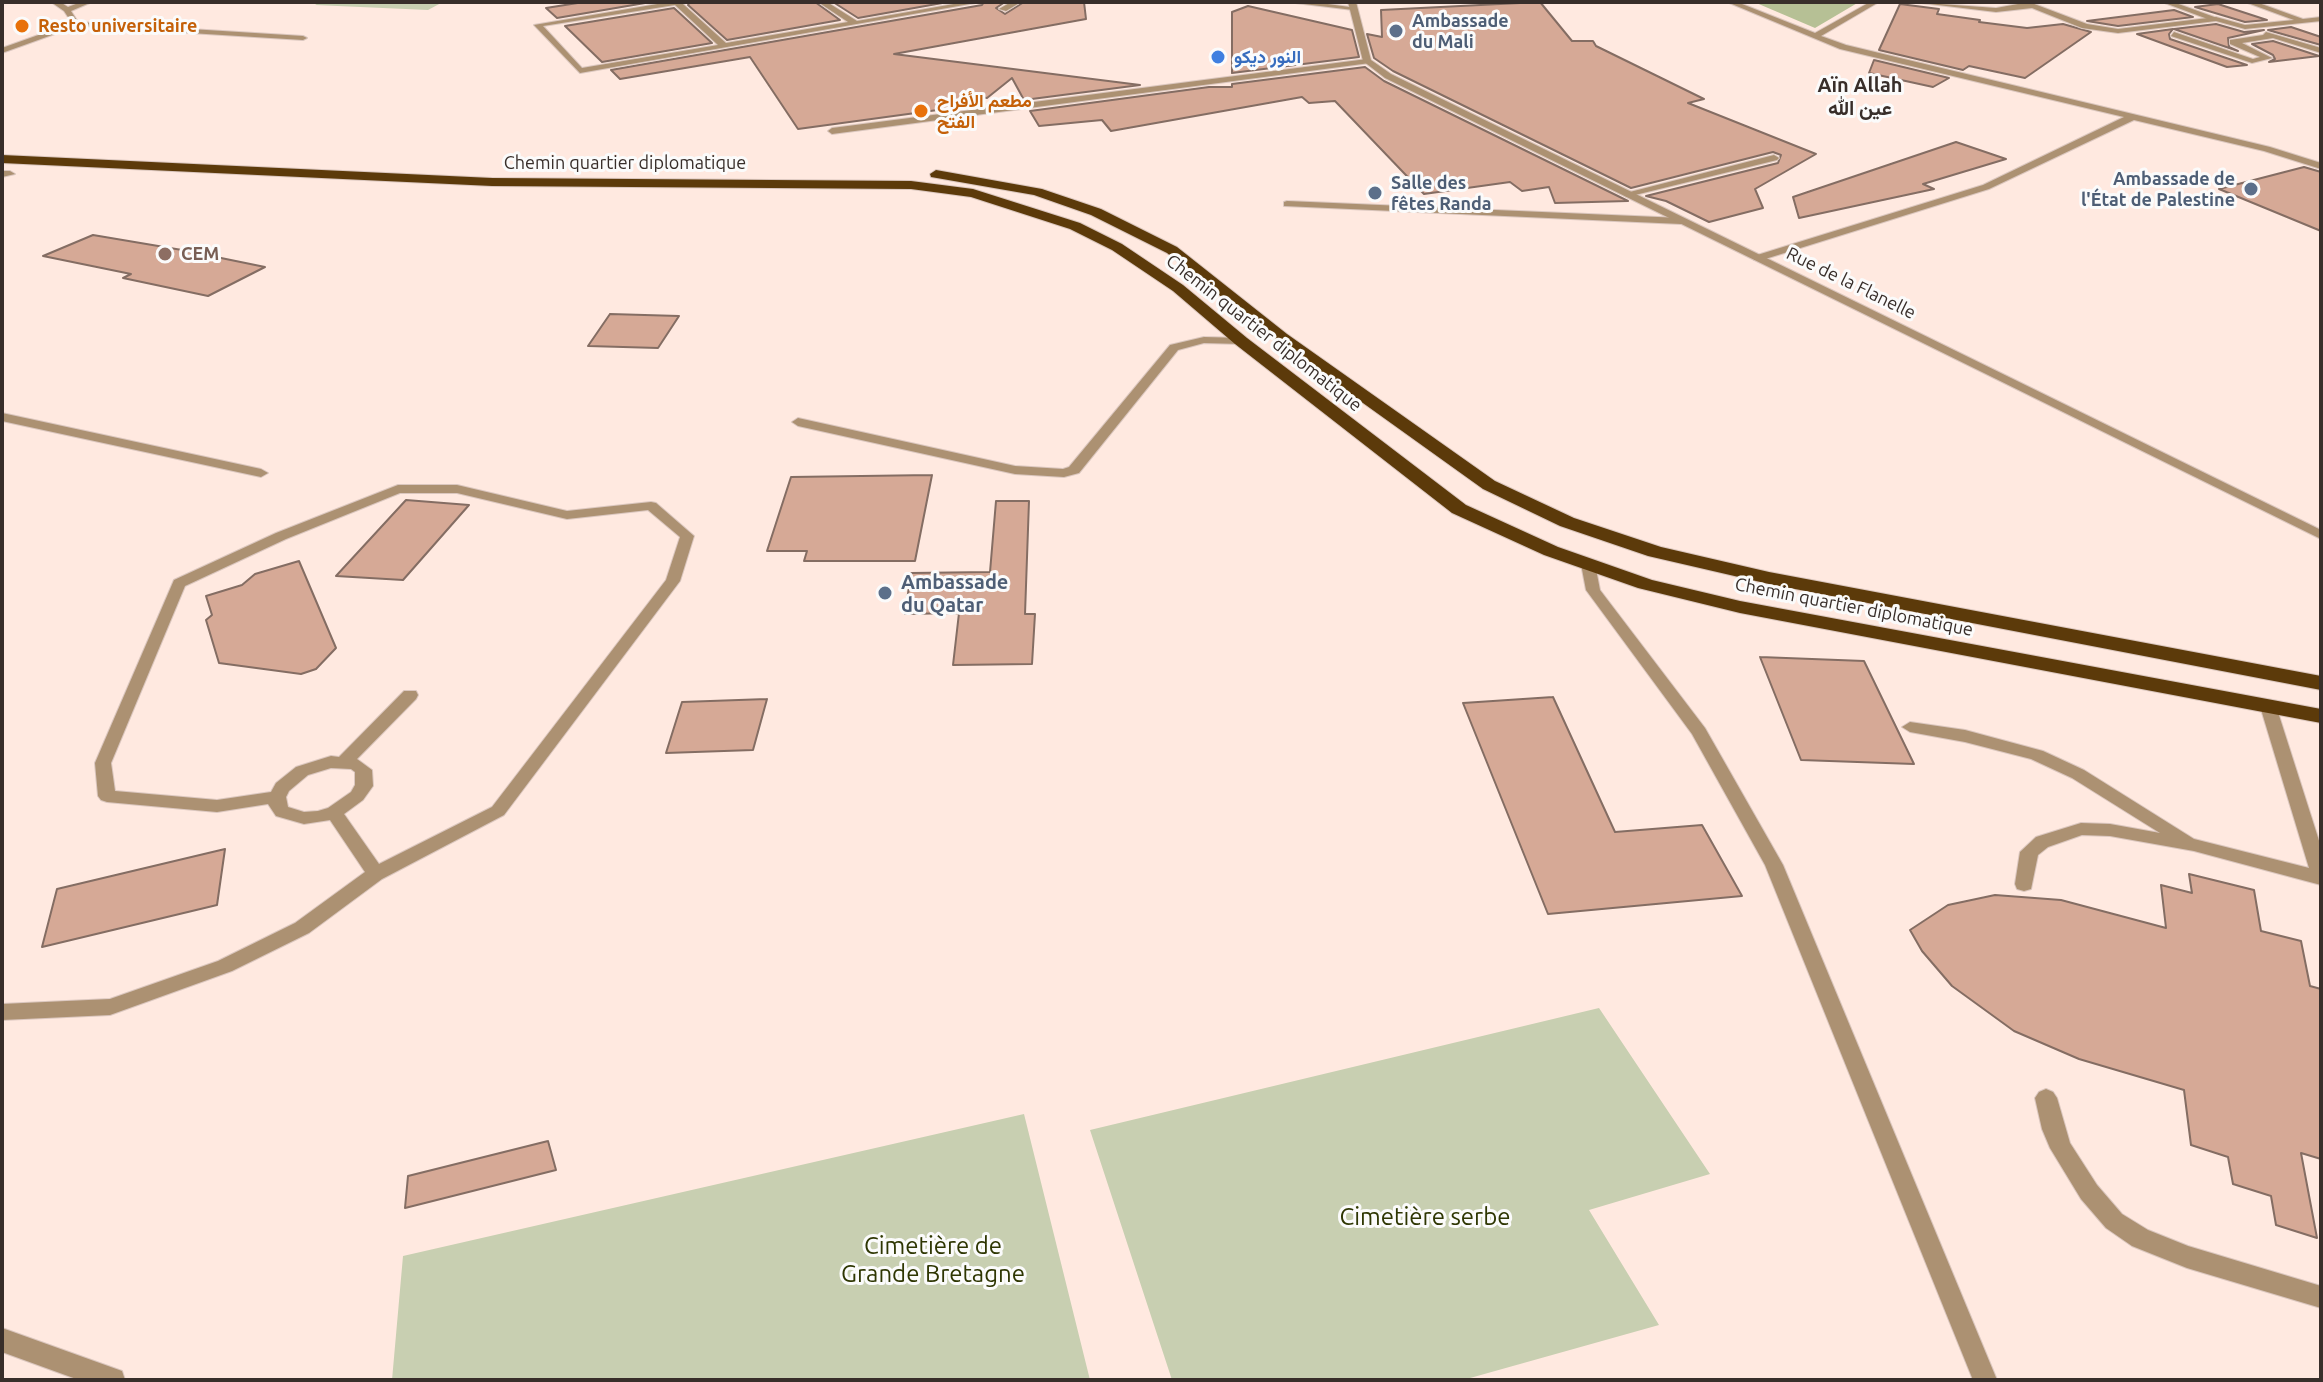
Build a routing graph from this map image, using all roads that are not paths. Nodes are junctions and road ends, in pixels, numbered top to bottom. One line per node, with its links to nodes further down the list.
1 (55, 2): 18 (street)
2 (88, 2): 18 (street)
3 (683, 2): 14 (street)
4 (822, 2): 22 (street)
5 (977, 2): 22 (street)
6 (1017, 2): 17 (street)
7 (1291, 2): 15 (street)
8 (1731, 2): 27 (street)
9 (1875, 2): 27 (street)
10 (1917, 2): 16 (street)
11 (2023, 2): 16 (street)
12 (2166, 2): 19 (street)
13 (2249, 2): 21 (street)
14 (677, 3): 30 (street); 30 (street)
15 (1352, 5): 33 (street)
16 (2032, 6): 19 (street)
17 (1003, 9)
18 (67, 10): 23 (street)
19 (2216, 19): 24 (street)
20 (2321, 19): 21 (street)
21 (2303, 20): 25 (street)
22 (855, 23): 30 (street)
23 (76, 24): 29 (street); 32 (street)
24 (2245, 27): 25 (street); 28 (street)
25 (2258, 27): 31 (street)
26 (2174, 34): 28 (street)
27 (1815, 36): 34 (street)
28 (2274, 36): 31 (street)
29 (303, 38)
30 (724, 46)
31 (2321, 49)
32 (2, 51)
33 (1367, 61): 35 (street); 40 (street, Rue de la Flanelle)
34 (2134, 116): 38 (street); 43 (street)
35 (832, 131)
36 (2, 147): 50 (highway)
37 (1774, 158): 40 (street)
38 (2321, 166)
39 (5, 169): 44 (highway, Chemin quartier diplomatique)
40 (1627, 194): 42 (street, Rue de la Flanelle)
41 (1287, 204): 42 (street)
42 (1681, 221): 43 (street, Rue de la Flanelle)
43 (1758, 258): 48 (street, Rue de la Flanelle)
44 (1241, 341): 46 (street); 49 (highway, Chemin quartier diplomatique)
45 (2, 417): 47 (street)
46 (798, 422)
47 (261, 473)
48 (2321, 535)
49 (1588, 564): 52 (highway, Chemin quartier diplomatique); 68 (street)
50 (2321, 683)
51 (410, 695): 55 (street)
52 (2268, 706): 53 (highway, Chemin quartier diplomatique); 58 (street)
53 (2321, 716)
54 (1910, 727): 59 (street)
55 (344, 762): 56 (street); 57 (street)
56 (277, 797): 57 (street); 60 (street)
57 (334, 812): 60 (street)
58 (2314, 832): 61 (street)
59 (2194, 845): 61 (street); 62 (street)
60 (376, 874): 63 (street)
61 (2321, 877)
62 (2024, 884)
63 (2, 1012)
64 (2046, 1098): 65 (street)
65 (2321, 1297)
66 (2, 1340): 67 (street)
67 (113, 1380)
68 (1985, 1380)

